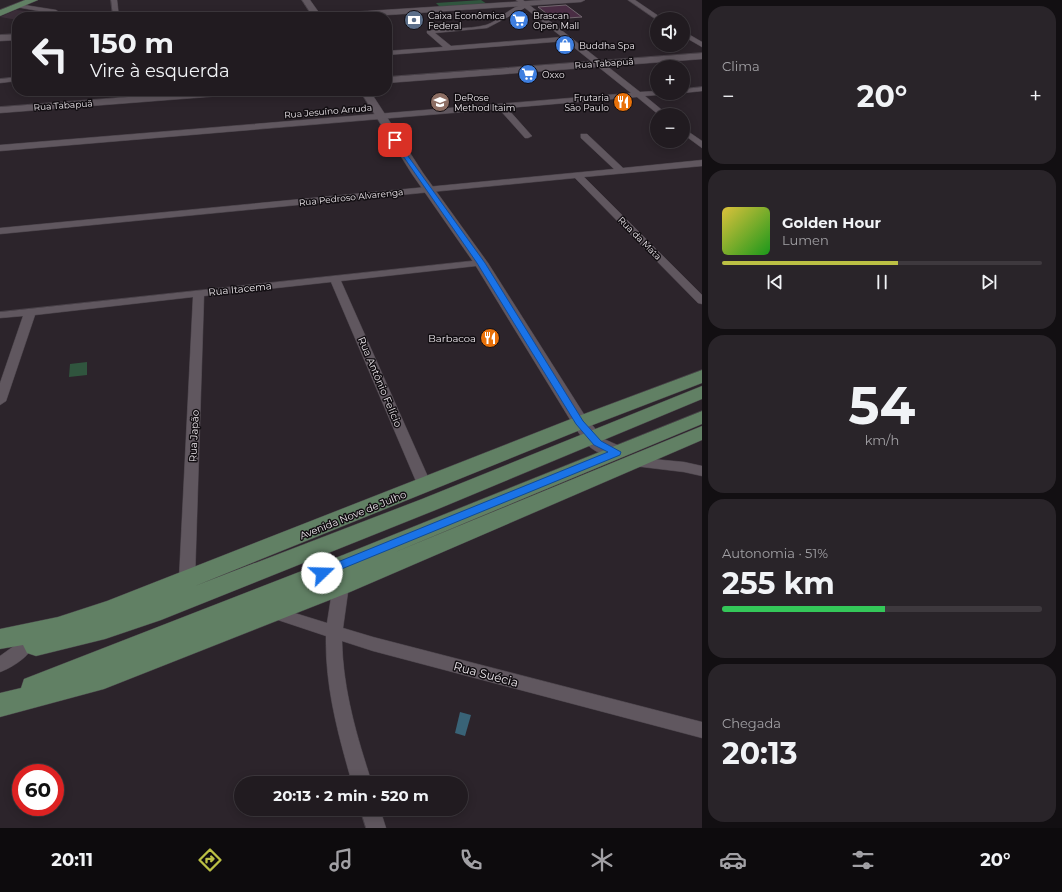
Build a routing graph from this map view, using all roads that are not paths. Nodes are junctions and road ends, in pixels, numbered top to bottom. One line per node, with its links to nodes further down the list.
1 (33, 0): 6 (main road)
2 (114, 0): 11 (street)
3 (306, 0): 12 (street)
4 (581, 0): 7 (street)
5 (631, 0): 14 (street)
6 (19, 2): 8 (main road); 9 (main road); 10 (street); 15 (main road)
7 (521, 4): 13 (street); 19 (street); 21 (street)
8 (0, 6)
9 (0, 10)
10 (56, 11)
11 (115, 12)
12 (314, 12)
13 (392, 12)
14 (650, 12)
15 (0, 13)
16 (12, 37): 18 (street)
17 (690, 37): 20 (street)
18 (0, 38)
19 (566, 39): 21 (street); 24 (street)
20 (702, 45)
21 (449, 48): 22 (street)
22 (392, 52)
23 (702, 56): 24 (street, Rua Tabapuã)
24 (599, 64): 26 (street, Rua Tabapuã); 31 (street)
25 (12, 80): 27 (street)
26 (392, 80)
27 (0, 81)
28 (702, 89): 29 (street)
29 (690, 90)
30 (650, 93): 31 (street, Rua Jesuíno Arruda)
31 (637, 94): 34 (street, Rua Jesuíno Arruda); 35 (street)
32 (146, 96): 36 (street, Rua Tabapuã)
33 (368, 96): 37 (street)
34 (502, 107): 37 (street, Rua Jesuíno Arruda); 38 (street)
35 (655, 108)
36 (0, 110)
37 (381, 117): 42 (street, Rua Jesuíno Arruda); 46 (street)
38 (528, 136)
39 (584, 136): 44 (street)
40 (690, 136): 41 (street)
41 (702, 145)
42 (0, 148)
43 (702, 163): 44 (street, Rua Pedroso Alvarenga)
44 (621, 171): 45 (street, Rua Pedroso Alvarenga)
45 (578, 176): 46 (street, Rua Pedroso Alvarenga); 51 (street, Rua da Mata)
46 (429, 190): 47 (street, Rua Pedroso Alvarenga); 48 (street)
47 (0, 231)
48 (481, 263): 49 (street, Rua Itacema); 58 (street)
49 (335, 279): 50 (street, Rua Itacema); 64 (street, Rua Antônio Felício)
50 (199, 293): 52 (street, Rua Itacema); 65 (street, Rua Japão)
51 (702, 301)
52 (30, 312): 53 (street, Rua Itacema); 56 (street)
53 (0, 315)
54 (702, 376): 58 (main road, Avenida Nove de Julho)
55 (702, 392): 58 (main road, Avenida Nove de Julho)
56 (0, 401)
57 (702, 417): 61 (main road)
58 (585, 429): 61 (street); 64 (main road, Avenida Nove de Julho); 70 (main road, Avenida Nove de Julho)
59 (702, 432): 60 (main road)
60 (658, 451): 61 (main road); 62 (street)
61 (624, 457): 62 (street); 66 (main road); 73 (main road)
62 (684, 467): 63 (street)
63 (702, 471)
64 (425, 486): 65 (main road, Avenida Nove de Julho)
65 (188, 579): 69 (main road, Avenida Nove de Julho)
66 (341, 585): 67 (main road); 68 (street)
67 (272, 612): 68 (street, Rua Suécia); 73 (main road)
68 (334, 632): 74 (street, Rua Suécia); 75 (street)
69 (0, 639)
70 (24, 648): 71 (main road, Avenida Nove de Julho); 72 (street)
71 (0, 651)
72 (0, 665)
73 (4, 706)
74 (702, 730)
75 (360, 776)
76 (372, 816): 77 (street)
77 (376, 828)

